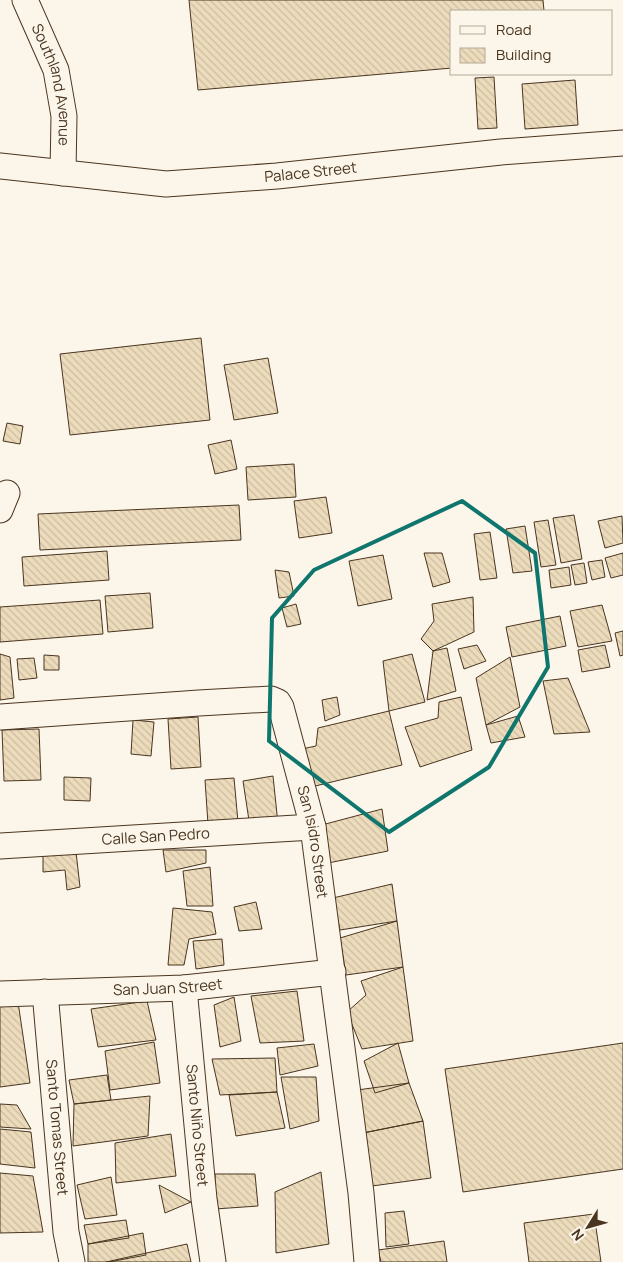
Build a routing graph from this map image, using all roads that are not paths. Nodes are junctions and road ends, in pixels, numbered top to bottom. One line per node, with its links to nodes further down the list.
1 (25, 0): 4 (street, Southland Avenue)
2 (623, 143): 4 (street, Palace Street)
3 (0, 166): 4 (street, Palace Street)
4 (63, 173)
5 (0, 717): 6 (street, San Isidro Street)
6 (313, 827): 7 (street, Calle San Pedro); 8 (street, San Isidro Street)
7 (0, 846)
8 (333, 972): 9 (street, San Juan Street); 14 (street, San Isidro Street)
9 (184, 988): 10 (street, San Juan Street); 13 (street, Santo Niño Street)
10 (45, 992): 11 (street, San Juan Street); 12 (street, Santo Tomas Street)
11 (0, 994)
12 (72, 1262)
13 (213, 1262)
14 (367, 1262)

